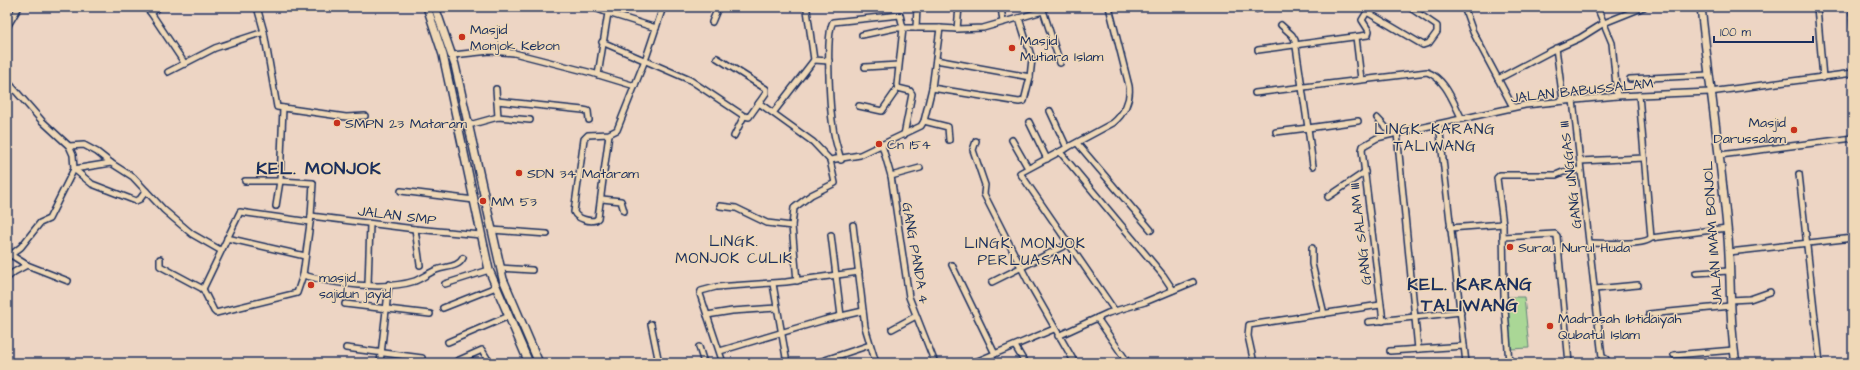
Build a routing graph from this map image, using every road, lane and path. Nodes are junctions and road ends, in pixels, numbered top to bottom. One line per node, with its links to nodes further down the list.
1 (19, 7): 33 (street)
2 (145, 7): 25 (street)
3 (159, 7): 25 (street)
4 (257, 7): 39 (street)
5 (427, 7): 79 (main road)
6 (435, 7): 46 (main road)
7 (592, 7): 26 (street)
8 (663, 7): 34 (street)
9 (714, 7): 28 (street)
10 (917, 7): 36 (street)
11 (959, 7): 38 (street)
12 (1001, 7): 29 (street)
13 (1109, 7): 108 (street)
14 (1409, 7): 24 (street)
15 (1464, 7): 63 (street)
16 (1597, 7): 30 (street)
17 (1644, 7): 30 (street)
18 (1701, 7): 59 (main road, JALAN IMAM BONJOL)
19 (1817, 7): 61 (street)
20 (1852, 7): 32 (street)
21 (1043, 9): 27 (street); 52 (street)
22 (1369, 9): 24 (street); 41 (street)
23 (807, 10): 49 (street)
24 (1415, 10)
25 (151, 13): 53 (street)
26 (608, 13): 34 (street); 42 (street)
27 (1019, 18): 29 (street); 60 (street)
28 (712, 22)
29 (1003, 22): 38 (street)
30 (1604, 23): 44 (street); 74 (street)
31 (1281, 25): 43 (street)
32 (1853, 26)
33 (7, 28)
34 (656, 28): 48 (street)
35 (903, 28): 36 (street); 40 (street); 51 (street); 54 (street)
36 (916, 28): 37 (street)
37 (940, 28): 38 (street); 50 (street)
38 (957, 29)
39 (264, 32): 53 (street); 83 (street)
40 (862, 35)
41 (1356, 37): 43 (street); 62 (street)
42 (602, 42): 48 (street); 58 (street)
43 (1296, 44): 45 (street); 67 (street)
44 (1556, 48): 63 (street); 78 (street)
45 (1258, 50)
46 (453, 55): 58 (street); 75 (main road)
47 (717, 58): 80 (street)
48 (645, 59): 66 (street); 87 (street)
49 (814, 60): 51 (street); 85 (street)
50 (936, 60): 60 (street); 69 (street)
51 (829, 61): 118 (street)
52 (1060, 63)
53 (185, 64): 56 (street)
54 (898, 66): 55 (street); 68 (street)
55 (866, 67)
56 (168, 72)
57 (1853, 73): 61 (street, JALAN BABUSSALAM)
58 (598, 75): 66 (street)
59 (1708, 75): 64 (street); 71 (main road, JALAN IMAM BONJOL)
60 (1030, 77): 69 (street)
61 (1823, 78): 71 (street, JALAN BABUSSALAM)
62 (1361, 79): 67 (street); 90 (street)
63 (1498, 79): 82 (street)
64 (1630, 79)
65 (7, 81): 111 (street)
66 (635, 86): 101 (street)
67 (1302, 87): 72 (street); 98 (street)
68 (898, 88): 81 (street); 102 (street)
69 (932, 88): 93 (street)
70 (496, 89): 77 (street)
71 (1710, 92): 73 (street, JALAN BABUSSALAM); 114 (main road, JALAN IMAM BONJOL)
72 (1255, 93)
73 (1639, 95): 74 (street, JALAN BABUSSALAM); 115 (street)
74 (1617, 96): 76 (street, JALAN BABUSSALAM)
75 (463, 100): 79 (main road); 97 (main road)
76 (1573, 100): 78 (street, JALAN BABUSSALAM); 119 (street, GANG UNGGAS III)
77 (497, 101): 88 (street); 92 (street)
78 (1563, 101): 82 (street, JALAN BABUSSALAM)
79 (452, 103): 135 (main road)
80 (759, 103): 85 (street); 87 (street)
81 (859, 106)
82 (1513, 107): 90 (street, JALAN BABUSSALAM)
83 (283, 108): 86 (street); 130 (street)
84 (1050, 111): 112 (street)
85 (773, 113): 117 (street)
86 (365, 116)
87 (744, 116): 103 (street)
88 (498, 117): 91 (street); 97 (street)
89 (1377, 118): 100 (street)
90 (1462, 119): 96 (street, JALAN BABUSSALAM)
91 (530, 120)
92 (589, 120)
93 (924, 121): 102 (street); 105 (street)
94 (1358, 121): 98 (street)
95 (1028, 122): 116 (street)
96 (1439, 124): 100 (street, JALAN BABUSSALAM); 145 (street)
97 (469, 125): 148 (main road)
98 (1308, 128): 99 (street); 121 (street)
99 (1276, 132)
100 (1395, 133): 109 (street, JALAN BABUSSALAM); 212 (street)
101 (609, 134): 134 (street); 134 (street)
102 (904, 135): 110 (street)
103 (734, 136)
104 (1853, 138): 114 (street)
105 (949, 140)
106 (976, 140): 171 (street)
107 (1012, 140): 123 (street)
108 (1077, 143): 112 (street); 149 (street)
109 (1364, 144): 126 (street, GANG SALAM III)
110 (882, 145): 118 (street); 128 (street, GANG PANDA 4)
111 (69, 146): 120 (street); 124 (street)
112 (1067, 148): 113 (street)
113 (1060, 152): 116 (street); 192 (street)
114 (1720, 155): 146 (main road, JALAN IMAM BONJOL)
115 (1644, 158): 119 (street); 155 (street)
116 (1047, 159): 123 (street)
117 (830, 160): 118 (street); 144 (street)
118 (841, 160)
119 (1580, 161): 125 (street, GANG UNGGAS III)
120 (110, 163): 124 (street); 132 (street)
121 (1313, 166)
122 (920, 168): 128 (street)
123 (1028, 168): 157 (street)
124 (74, 169): 132 (street); 164 (street)
125 (1580, 170): 143 (street); 158 (street, GANG UNGGAS III)
126 (1365, 172): 133 (street); 198 (street, GANG SALAM III)
127 (1799, 174): 159 (street)
128 (891, 176): 211 (street, GANG PANDA 4)
129 (245, 181): 130 (street)
130 (280, 181): 136 (street); 139 (street)
131 (401, 191): 135 (street)
132 (145, 192): 161 (street)
133 (1328, 197)
134 (602, 199): 138 (street)
135 (474, 200): 152 (main road)
136 (276, 206)
137 (720, 206): 144 (street)
138 (624, 211)
139 (311, 216): 140 (street); 141 (street, JALAN SMP)
140 (310, 222): 154 (street); 163 (street)
141 (370, 224): 147 (street, JALAN SMP); 188 (street)
142 (853, 224): 175 (street)
143 (1502, 224): 145 (street); 153 (street)
144 (792, 226): 181 (street)
145 (1450, 228): 204 (street)
146 (1728, 228): 155 (street); 162 (main road, JALAN IMAM BONJOL)
147 (415, 230): 152 (street, JALAN SMP); 168 (street)
148 (492, 230): 150 (street); 170 (main road)
149 (1152, 230)
150 (547, 234)
151 (832, 234): 178 (street)
152 (481, 235): 172 (main road)
153 (1503, 237): 257 (street); 258 (street)
154 (227, 238): 161 (street); 163 (street)
155 (1651, 238): 158 (street)
156 (1853, 238): 159 (street)
157 (1070, 243): 171 (street); 203 (street)
158 (1590, 243): 191 (street, GANG UNGGAS III)
159 (1806, 243): 162 (street); 261 (street)
160 (1312, 248): 206 (street)
161 (220, 250): 190 (street)
162 (1729, 252): 174 (main road, JALAN IMAM BONJOL)
163 (305, 256): 177 (street)
164 (9, 257): 167 (street)
165 (463, 258): 184 (street)
166 (160, 259): 190 (street)
167 (27, 265): 179 (street); 180 (street)
168 (420, 265)
169 (952, 265): 232 (street)
170 (500, 268): 173 (street); 194 (main road)
171 (1021, 269): 182 (street); 218 (street)
172 (489, 270): 185 (street); 189 (main road)
173 (532, 270)
174 (1729, 271): 176 (street); 196 (main road, JALAN IMAM BONJOL)
175 (859, 272): 178 (street); 202 (street)
176 (1696, 273)
177 (303, 275): 188 (street); 190 (street)
178 (835, 275): 181 (street); 210 (street)
179 (7, 278)
180 (68, 281)
181 (797, 281): 186 (street)
182 (992, 282)
183 (1193, 282): 192 (street)
184 (390, 284): 188 (street); 199 (street)
185 (445, 284)
186 (773, 284): 201 (street); 208 (street)
187 (1638, 285): 191 (street)
188 (368, 286)
189 (496, 287): 195 (main road); 200 (street)
190 (203, 289)
191 (1594, 289): 259 (street, GANG UNGGAS III)
192 (1173, 290): 203 (street)
193 (1770, 292): 196 (street)
194 (511, 298): 195 (main road); 242 (main road)
195 (502, 301): 209 (main road)
196 (1730, 303): 207 (street); 228 (main road, JALAN IMAM BONJOL)
197 (345, 304): 199 (street)
198 (1380, 305): 206 (street); 214 (street, GANG SALAM III)
199 (387, 308): 205 (street); 231 (street)
200 (443, 308)
201 (777, 308): 208 (street); 219 (street)
202 (863, 311): 210 (street); 222 (street)
203 (1115, 311): 213 (street)
204 (1461, 312): 212 (street); 224 (street)
205 (430, 314)
206 (1324, 314): 254 (street)
207 (1648, 314)
208 (707, 315): 229 (street)
209 (509, 316): 221 (street); 241 (main road)
210 (840, 316): 219 (street)
211 (916, 316): 217 (street); 249 (street, GANG PANDA 4)
212 (1416, 317): 214 (street); 227 (street)
213 (1097, 318): 220 (street); 253 (street)
214 (1383, 321): 215 (street)
215 (1368, 322)
216 (650, 324): 243 (street)
217 (892, 329)
218 (1054, 329): 220 (street); 223 (street)
219 (782, 334): 229 (street); 246 (street)
220 (1058, 336): 252 (street)
221 (448, 342)
222 (870, 345): 235 (street); 248 (street)
223 (1015, 346): 232 (street); 251 (street)
224 (1464, 346): 227 (street); 256 (street)
225 (699, 347): 244 (street)
226 (346, 348): 231 (street)
227 (1418, 349): 230 (street)
228 (1734, 350): 233 (street); 260 (main road, JALAN IMAM BONJOL)
229 (720, 351): 245 (street)
230 (1390, 351)
231 (382, 352): 234 (street); 238 (street)
232 (995, 354): 237 (street)
233 (1674, 355)
234 (422, 358)
235 (831, 360): 247 (street)
236 (1318, 361): 255 (street)
237 (981, 362): 250 (street)
238 (380, 363)
239 (456, 363): 240 (street)
240 (490, 363)
241 (529, 363)
242 (539, 363)
243 (659, 363)
244 (704, 363)
245 (723, 363)
246 (787, 363)
247 (816, 363)
248 (876, 363)
249 (934, 363)
250 (973, 363)
251 (1025, 363)
252 (1075, 363)
253 (1128, 363)
254 (1254, 363)
255 (1281, 363)
256 (1466, 363)
257 (1509, 363)
258 (1569, 363)
259 (1607, 363)
260 (1736, 363)
261 (1820, 363)

